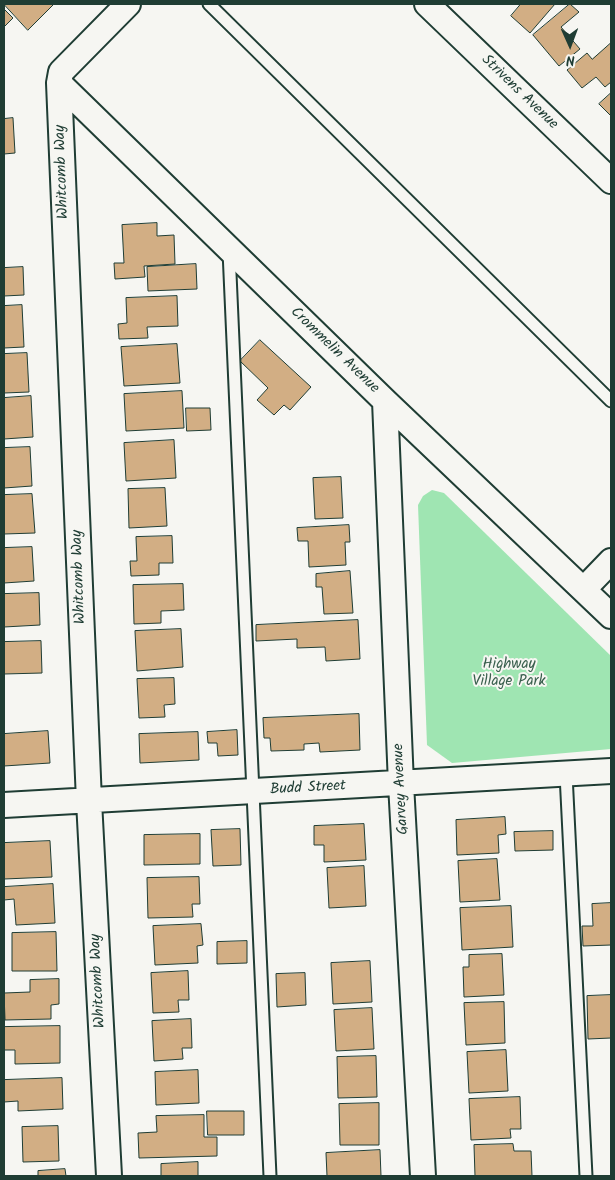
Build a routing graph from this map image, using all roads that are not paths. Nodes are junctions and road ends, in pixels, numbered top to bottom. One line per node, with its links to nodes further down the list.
1 (128, 4): 4 (street)
2 (209, 4): 8 (lane)
3 (427, 4): 5 (street, Strivens Avenue)
4 (59, 82): 6 (street, Crommelin Avenue); 16 (street, Whitcomb Way)
5 (611, 181)
6 (229, 249): 7 (street, Crommelin Avenue); 15 (lane)
7 (384, 401): 10 (street, Crommelin Avenue); 14 (street, Garvey Avenue)
8 (611, 401)
9 (611, 562): 10 (street)
10 (584, 588): 11 (street, Crommelin Avenue)
11 (611, 616)
12 (611, 771): 13 (street, Budd Street)
13 (566, 774): 14 (street, Budd Street); 21 (lane)
14 (401, 784): 15 (street, Budd Street); 20 (street, Garvey Avenue)
15 (253, 792): 16 (street, Budd Street); 19 (lane)
16 (89, 801): 17 (street, Budd Street); 18 (street, Whitcomb Way)
17 (4, 806)
18 (109, 1176)
19 (270, 1176)
20 (423, 1176)
21 (586, 1176)

